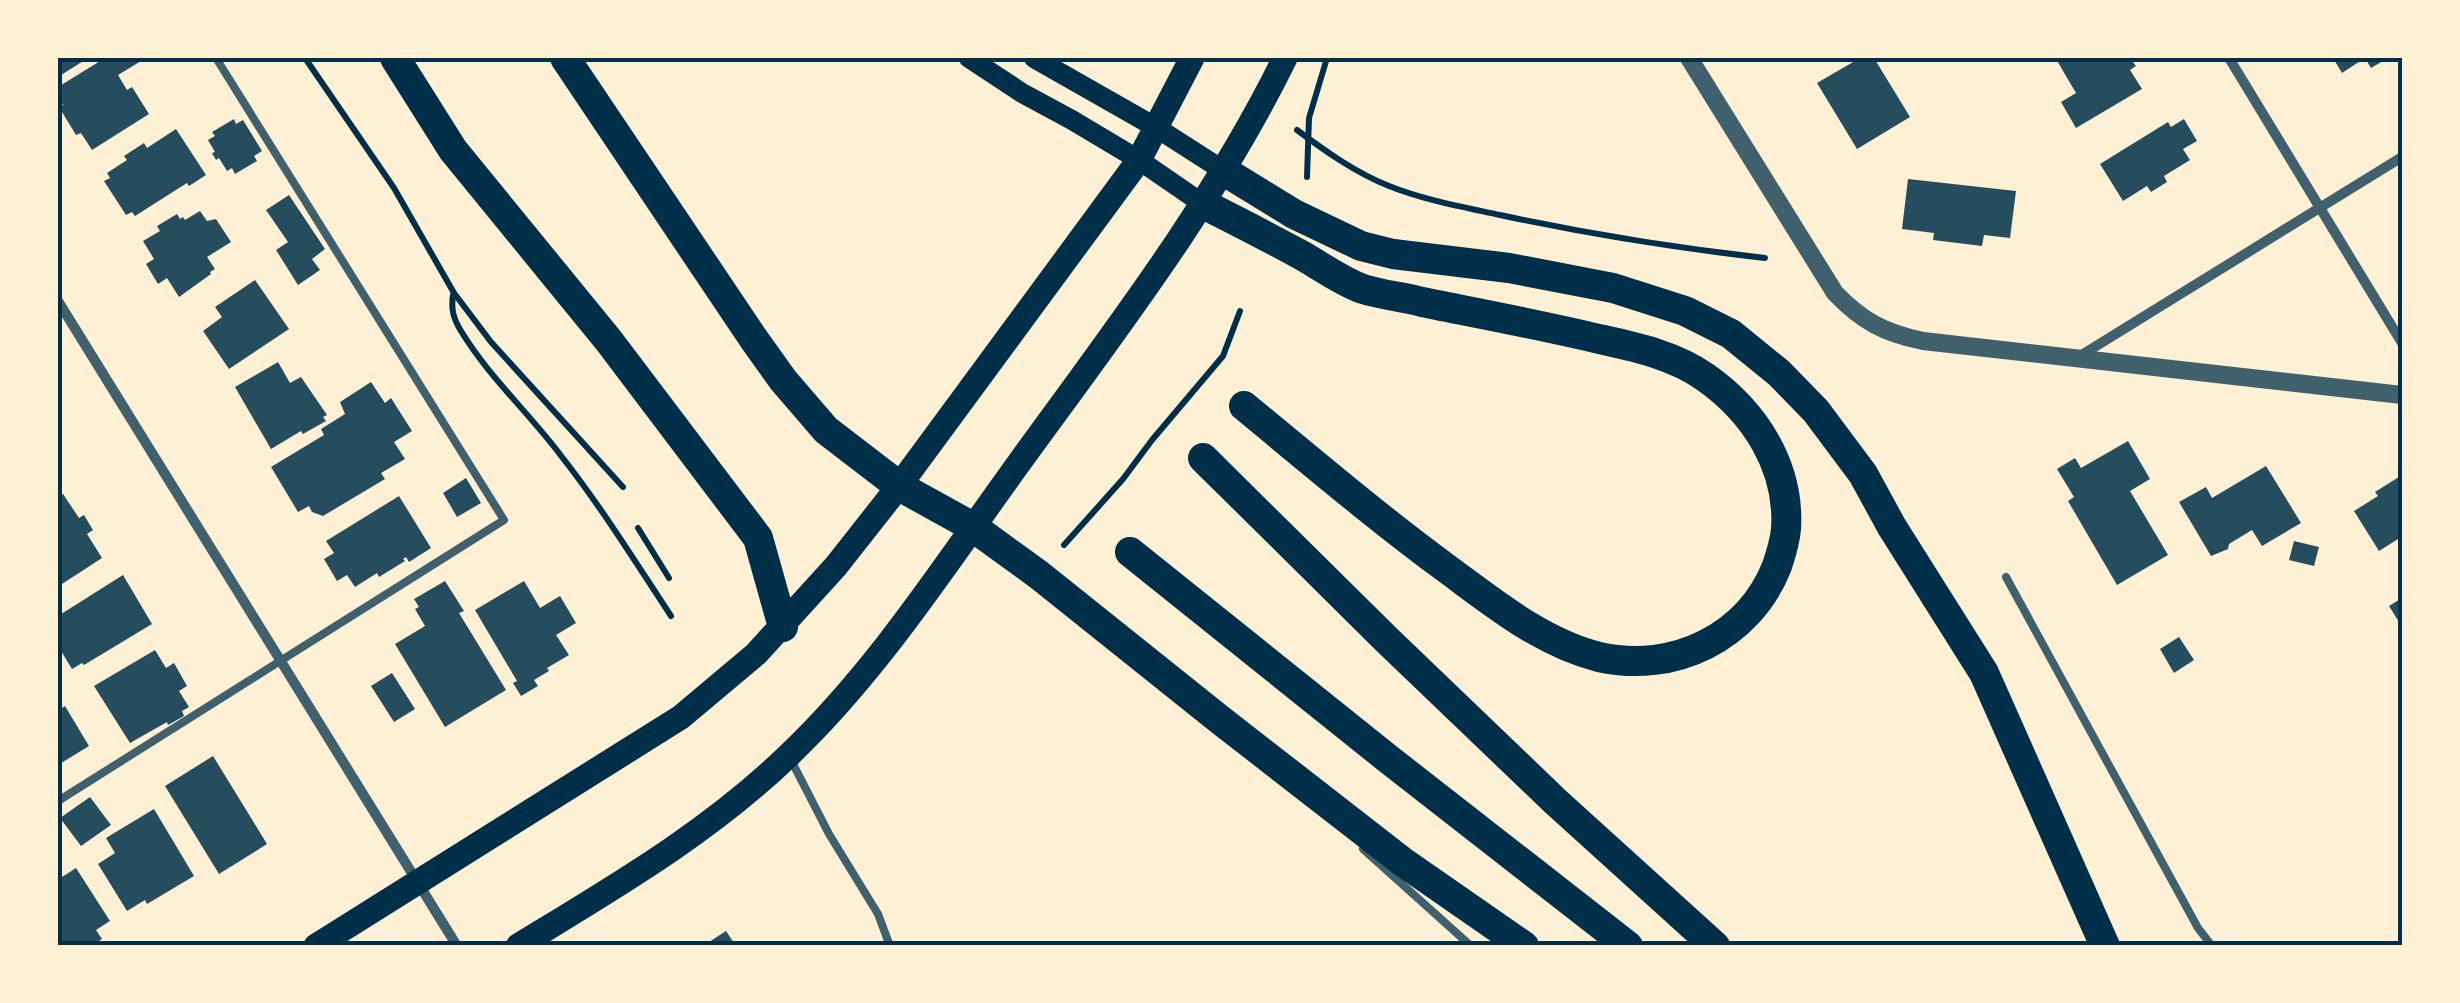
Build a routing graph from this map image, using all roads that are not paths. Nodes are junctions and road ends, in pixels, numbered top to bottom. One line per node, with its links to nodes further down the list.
1 (216, 58): 27 (lane)
2 (395, 58): 26 (highway)
3 (565, 58): 22 (highway)
4 (968, 58): 12 (main road)
5 (1034, 58): 10 (main road)
6 (1192, 58): 10 (main road)
7 (1285, 58): 13 (main road)
8 (1689, 58): 18 (street)
9 (2229, 58): 15 (street)
10 (1157, 128): 12 (main road); 13 (main road)
11 (2402, 157): 15 (street)
12 (1139, 160): 14 (main road); 22 (main road)
13 (1224, 171): 14 (main road); 42 (highway)
14 (1203, 204): 20 (highway); 23 (main road)
15 (2320, 207): 17 (street); 18 (street)
16 (58, 301): 27 (street)
17 (2402, 343)
18 (2076, 358): 19 (street)
19 (2402, 396)
20 (1244, 406)
21 (1203, 458): 41 (highway)
22 (899, 486): 23 (highway); 26 (main road)
23 (973, 527): 28 (highway); 29 (main road)
24 (1130, 552): 40 (highway)
25 (2006, 576): 43 (lane)
26 (782, 627): 33 (main road)
27 (281, 662): 30 (lane); 33 (street)
28 (1218, 719): 31 (lane); 39 (highway)
29 (789, 756): 36 (main road); 37 (lane)
30 (58, 801)
31 (1322, 812)
32 (1351, 838): 38 (lane)
33 (418, 882): 34 (main road); 35 (street)
34 (316, 946)
35 (457, 946)
36 (518, 946)
37 (890, 946)
38 (1471, 946)
39 (1524, 946)
40 (1628, 946)
41 (1715, 946)
42 (2106, 946)
43 (2212, 946)

